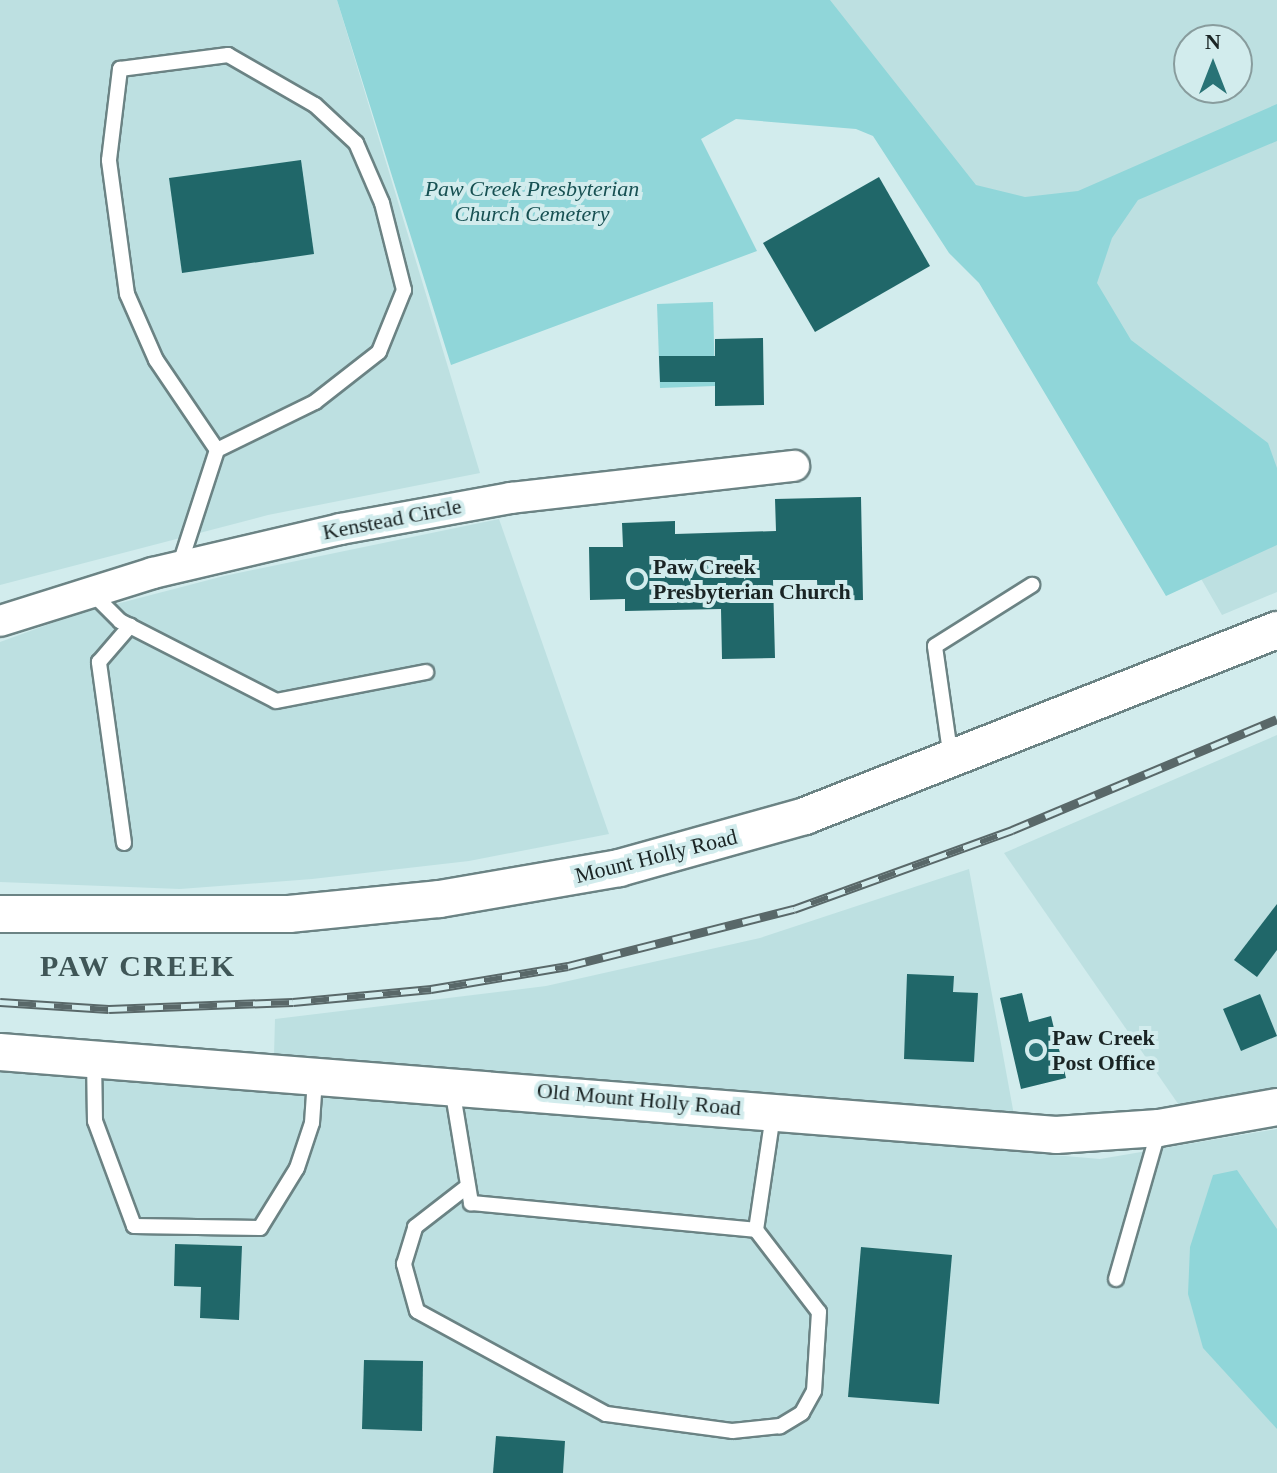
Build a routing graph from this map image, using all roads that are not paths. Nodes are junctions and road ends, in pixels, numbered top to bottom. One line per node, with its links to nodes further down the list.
1 (217, 450): 1 (lane); 3 (lane)
2 (794, 466): 3 (street, Kenstead Circle)
3 (179, 567): 5 (street, Kenstead Circle)
4 (1032, 585): 10 (lane)
5 (90, 591): 6 (street, Kenstead Circle); 7 (lane)
6 (0, 621)
7 (130, 626): 9 (lane); 11 (lane)
8 (1277, 630): 10 (street, Mount Holly Road)
9 (426, 672)
10 (952, 763): 12 (street, Mount Holly Road)
11 (124, 843)
12 (0, 914)
13 (0, 1052): 14 (street, Old Mount Holly Road)
14 (94, 1057): 15 (street, Old Mount Holly Road); 15 (lane)
15 (315, 1073): 16 (street, Old Mount Holly Road)
16 (452, 1084): 18 (street, Old Mount Holly Road); 20 (lane)
17 (1277, 1107): 19 (street, Old Mount Holly Road)
18 (774, 1111): 19 (street, Old Mount Holly Road); 21 (lane)
19 (1159, 1128): 22 (lane)
20 (464, 1189): 21 (lane); 21 (lane)
21 (756, 1230)
22 (1116, 1279)

